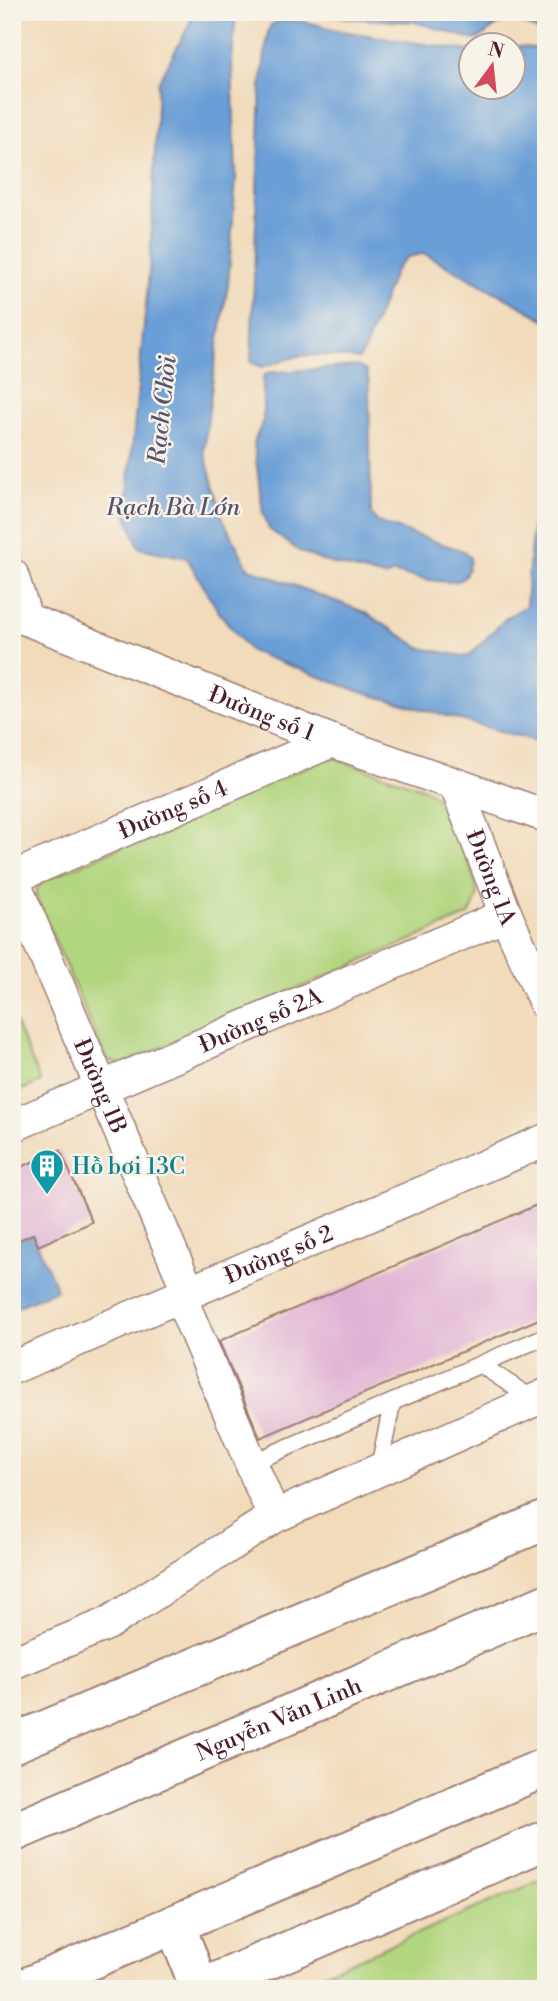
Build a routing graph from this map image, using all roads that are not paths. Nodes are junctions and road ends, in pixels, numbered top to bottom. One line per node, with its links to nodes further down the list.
1 (12, 575): 2 (street, Đường số 1)
2 (19, 622): 3 (street, Đường số 1)
3 (332, 741): 4 (street, Đường số 1); 6 (street, Đường số 4)
4 (456, 786): 5 (street, Đường số 1); 7 (street, Đường 1A)
5 (546, 816)
6 (12, 878): 9 (street, Đường 1B)
7 (506, 915): 8 (street, Đường 1A); 9 (street, Đường số 2A)
8 (546, 1005)
9 (101, 1087): 10 (street, Đường số 2A); 12 (street, Đường 1B)
10 (12, 1126)
11 (546, 1140): 12 (street, Đường số 2)
12 (184, 1294): 15 (street, Đường số 2); 20 (street, Đường 1B)
13 (546, 1336): 14 (lane)
14 (481, 1365): 16 (lane); 17 (lane)
15 (12, 1368)
16 (540, 1397): 19 (street)
17 (392, 1404): 18 (lane); 19 (lane)
18 (265, 1457)
19 (379, 1468): 20 (street)
20 (274, 1517): 23 (street)
21 (546, 1520): 24 (main road)
22 (546, 1604): 26 (main road, Nguyễn Văn Linh)
23 (12, 1663)
24 (12, 1744)
25 (546, 1767): 28 (main road)
26 (12, 1833)
27 (546, 1840): 30 (main road)
28 (175, 1924): 29 (main road); 30 (main road)
29 (22, 1989)
30 (200, 1989)

